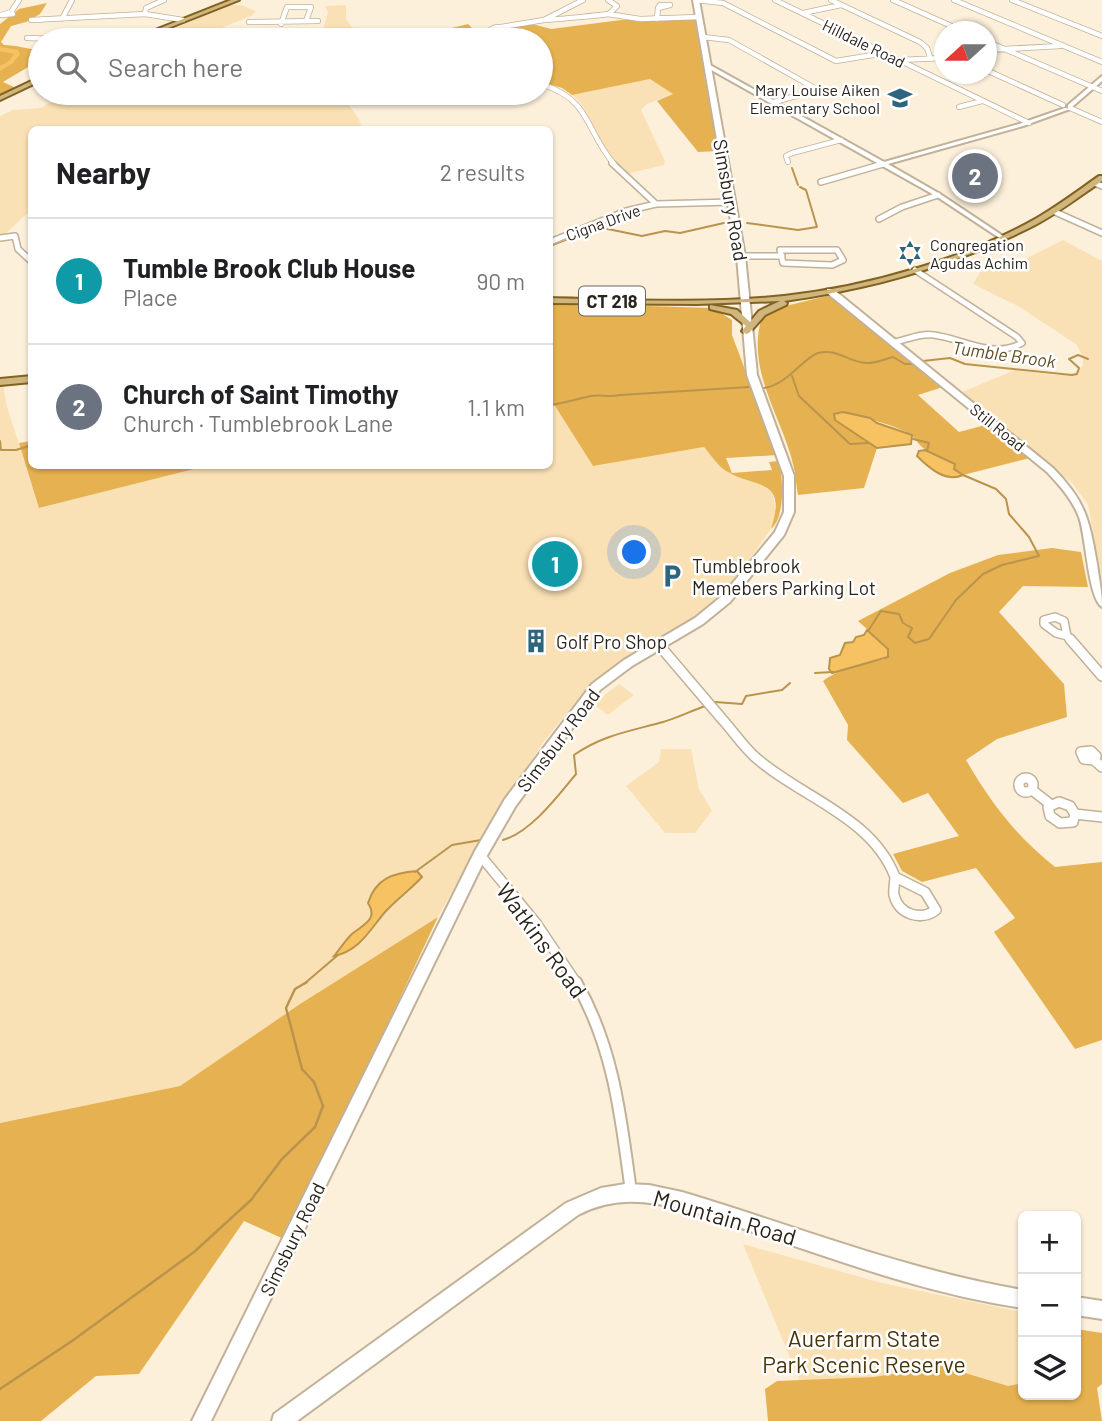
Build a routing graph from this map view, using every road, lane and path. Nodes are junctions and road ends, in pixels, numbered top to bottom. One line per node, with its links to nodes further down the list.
1 (19, 0): 17 (street)
2 (72, 0): 22 (street)
3 (146, 0): 14 (street)
4 (164, 0): 14 (street)
5 (236, 0): 25 (main road)
6 (583, 0): 26 (street)
7 (608, 0): 20 (street)
8 (696, 0): 21 (main road, Simsbury Road); 41 (street)
9 (775, 0): 18 (street, Hilldale Road)
10 (831, 0): 15 (street)
11 (893, 0): 30 (street)
12 (954, 0): 37 (street)
13 (1012, 0): 35 (street)
14 (155, 3): 19 (street)
15 (841, 5): 18 (street); 42 (street)
16 (658, 8): 23 (street)
17 (11, 12)
18 (802, 13): 41 (street, Hilldale Road)
19 (145, 14): 22 (street); 25 (street)
20 (608, 14): 23 (street); 26 (street)
21 (699, 18): 23 (street); 36 (main road, Simsbury Road)
22 (62, 19): 24 (street)
23 (657, 19)
24 (41, 20)
25 (183, 20): 33 (main road)
26 (544, 20): 32 (street)
27 (282, 21): 28 (street); 28 (street); 31 (street); 34 (street)
28 (306, 21): 29 (street)
29 (318, 21)
30 (940, 21)
31 (248, 22)
32 (501, 27)
33 (164, 28)
34 (279, 28)
35 (1102, 36)
36 (703, 37): 46 (main road, Simsbury Road); 55 (street)
37 (1063, 45): 40 (street); 45 (street)
38 (997, 46): 40 (street)
39 (997, 49): 40 (street)
40 (1005, 49): 50 (street)
41 (885, 53): 44 (street, Hilldale Road)
42 (930, 57): 43 (street); 44 (street)
43 (934, 57)
44 (899, 60): 54 (street, Hilldale Road)
45 (1102, 62)
46 (708, 66): 55 (street); 66 (main road, Simsbury Road)
47 (997, 75): 56 (street)
48 (1102, 78): 50 (street)
49 (28, 85): 53 (main road)
50 (1092, 86): 52 (street); 56 (street)
51 (553, 88): 67 (street, Cigna Drive)
52 (1102, 91)
53 (0, 98)
54 (982, 101): 57 (street); 59 (street, Hilldale Road)
55 (774, 102): 60 (street)
56 (1067, 106): 58 (street); 59 (street)
57 (959, 107)
58 (1102, 122)
59 (1029, 123): 62 (street)
60 (841, 140): 61 (street); 62 (street)
61 (788, 162)
62 (883, 164): 63 (street); 65 (street)
63 (821, 182)
64 (1099, 183): 68 (main road, CT 218)
65 (938, 195): 69 (street); 71 (street)
66 (732, 202): 67 (street, Cigna Drive); 75 (main road, Simsbury Road)
67 (656, 204): 73 (street, Cigna Drive)
68 (1053, 211): 70 (street); 71 (main road, CT 218)
69 (879, 219)
70 (1102, 233)
71 (1001, 237): 77 (main road, CT 218)
72 (0, 238): 76 (street)
73 (553, 241)
74 (782, 256): 74 (street); 75 (street)
75 (741, 257): 81 (main road, Simsbury Road)
76 (28, 258)
77 (915, 270): 78 (main road, CT 218); 85 (street)
78 (830, 291): 81 (main road, CT 218); 82 (main road, CT 218); 85 (street, Still Road)
79 (553, 301): 80 (main road, CT 218)
80 (692, 303): 81 (main road, CT 218); 83 (main road, CT 218)
81 (746, 303): 82 (main road, CT 218); 83 (main road, CT 218); 84 (main road, Simsbury Road)
82 (783, 303): 84 (main road)
83 (706, 305): 84 (main road)
84 (746, 328): 90 (main road, Simsbury Road)
85 (895, 342): 88 (street, Still Road)
86 (28, 379): 87 (main road)
87 (0, 382)
88 (1102, 604)
89 (1067, 636): 91 (street)
90 (659, 645): 98 (main road, Simsbury Road); 99 (street)
91 (1102, 676)
92 (1094, 760): 93 (street)
93 (1102, 767)
94 (1032, 790): 95 (street)
95 (1050, 804): 96 (street); 96 (street)
96 (1076, 814): 97 (street)
97 (1102, 817)
98 (480, 855): 100 (street, Watkins Road); 104 (main road, Simsbury Road)
99 (895, 877): 99 (street)
100 (631, 1192): 101 (main road, Mountain Road); 105 (main road, Mountain Road)
101 (1018, 1298)
102 (1081, 1307): 103 (main road)
103 (1102, 1310)
104 (201, 1421)
105 (281, 1421)

